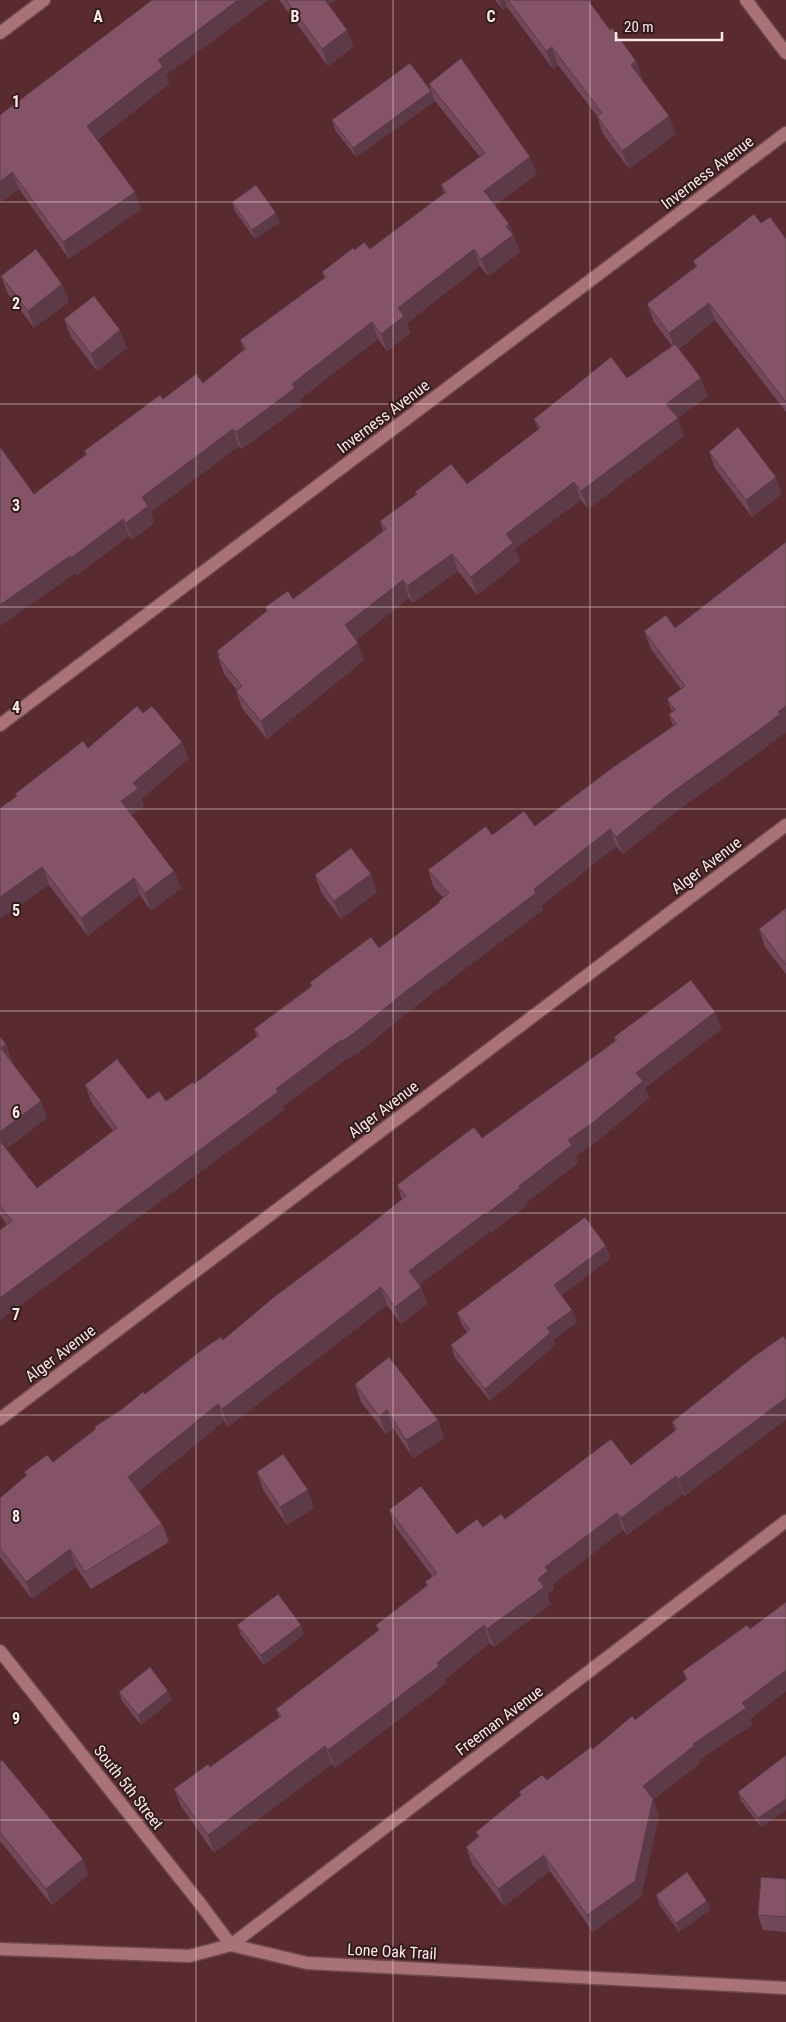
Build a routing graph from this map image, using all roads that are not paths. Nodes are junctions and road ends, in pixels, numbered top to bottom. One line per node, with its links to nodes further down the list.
1 (44, 0): 3 (street)
2 (746, 0): 4 (street)
3 (0, 33)
4 (786, 53)
5 (786, 133): 6 (street, Inverness Avenue)
6 (0, 725)
7 (786, 825): 8 (street, Alger Avenue)
8 (0, 1419)
9 (786, 1522): 11 (street, Freeman Avenue)
10 (0, 1651): 11 (street, South 5th Street)
11 (231, 1945): 12 (street, Lone Oak Trail); 13 (street, Lone Oak Trail)
12 (0, 1949)
13 (786, 1988)

